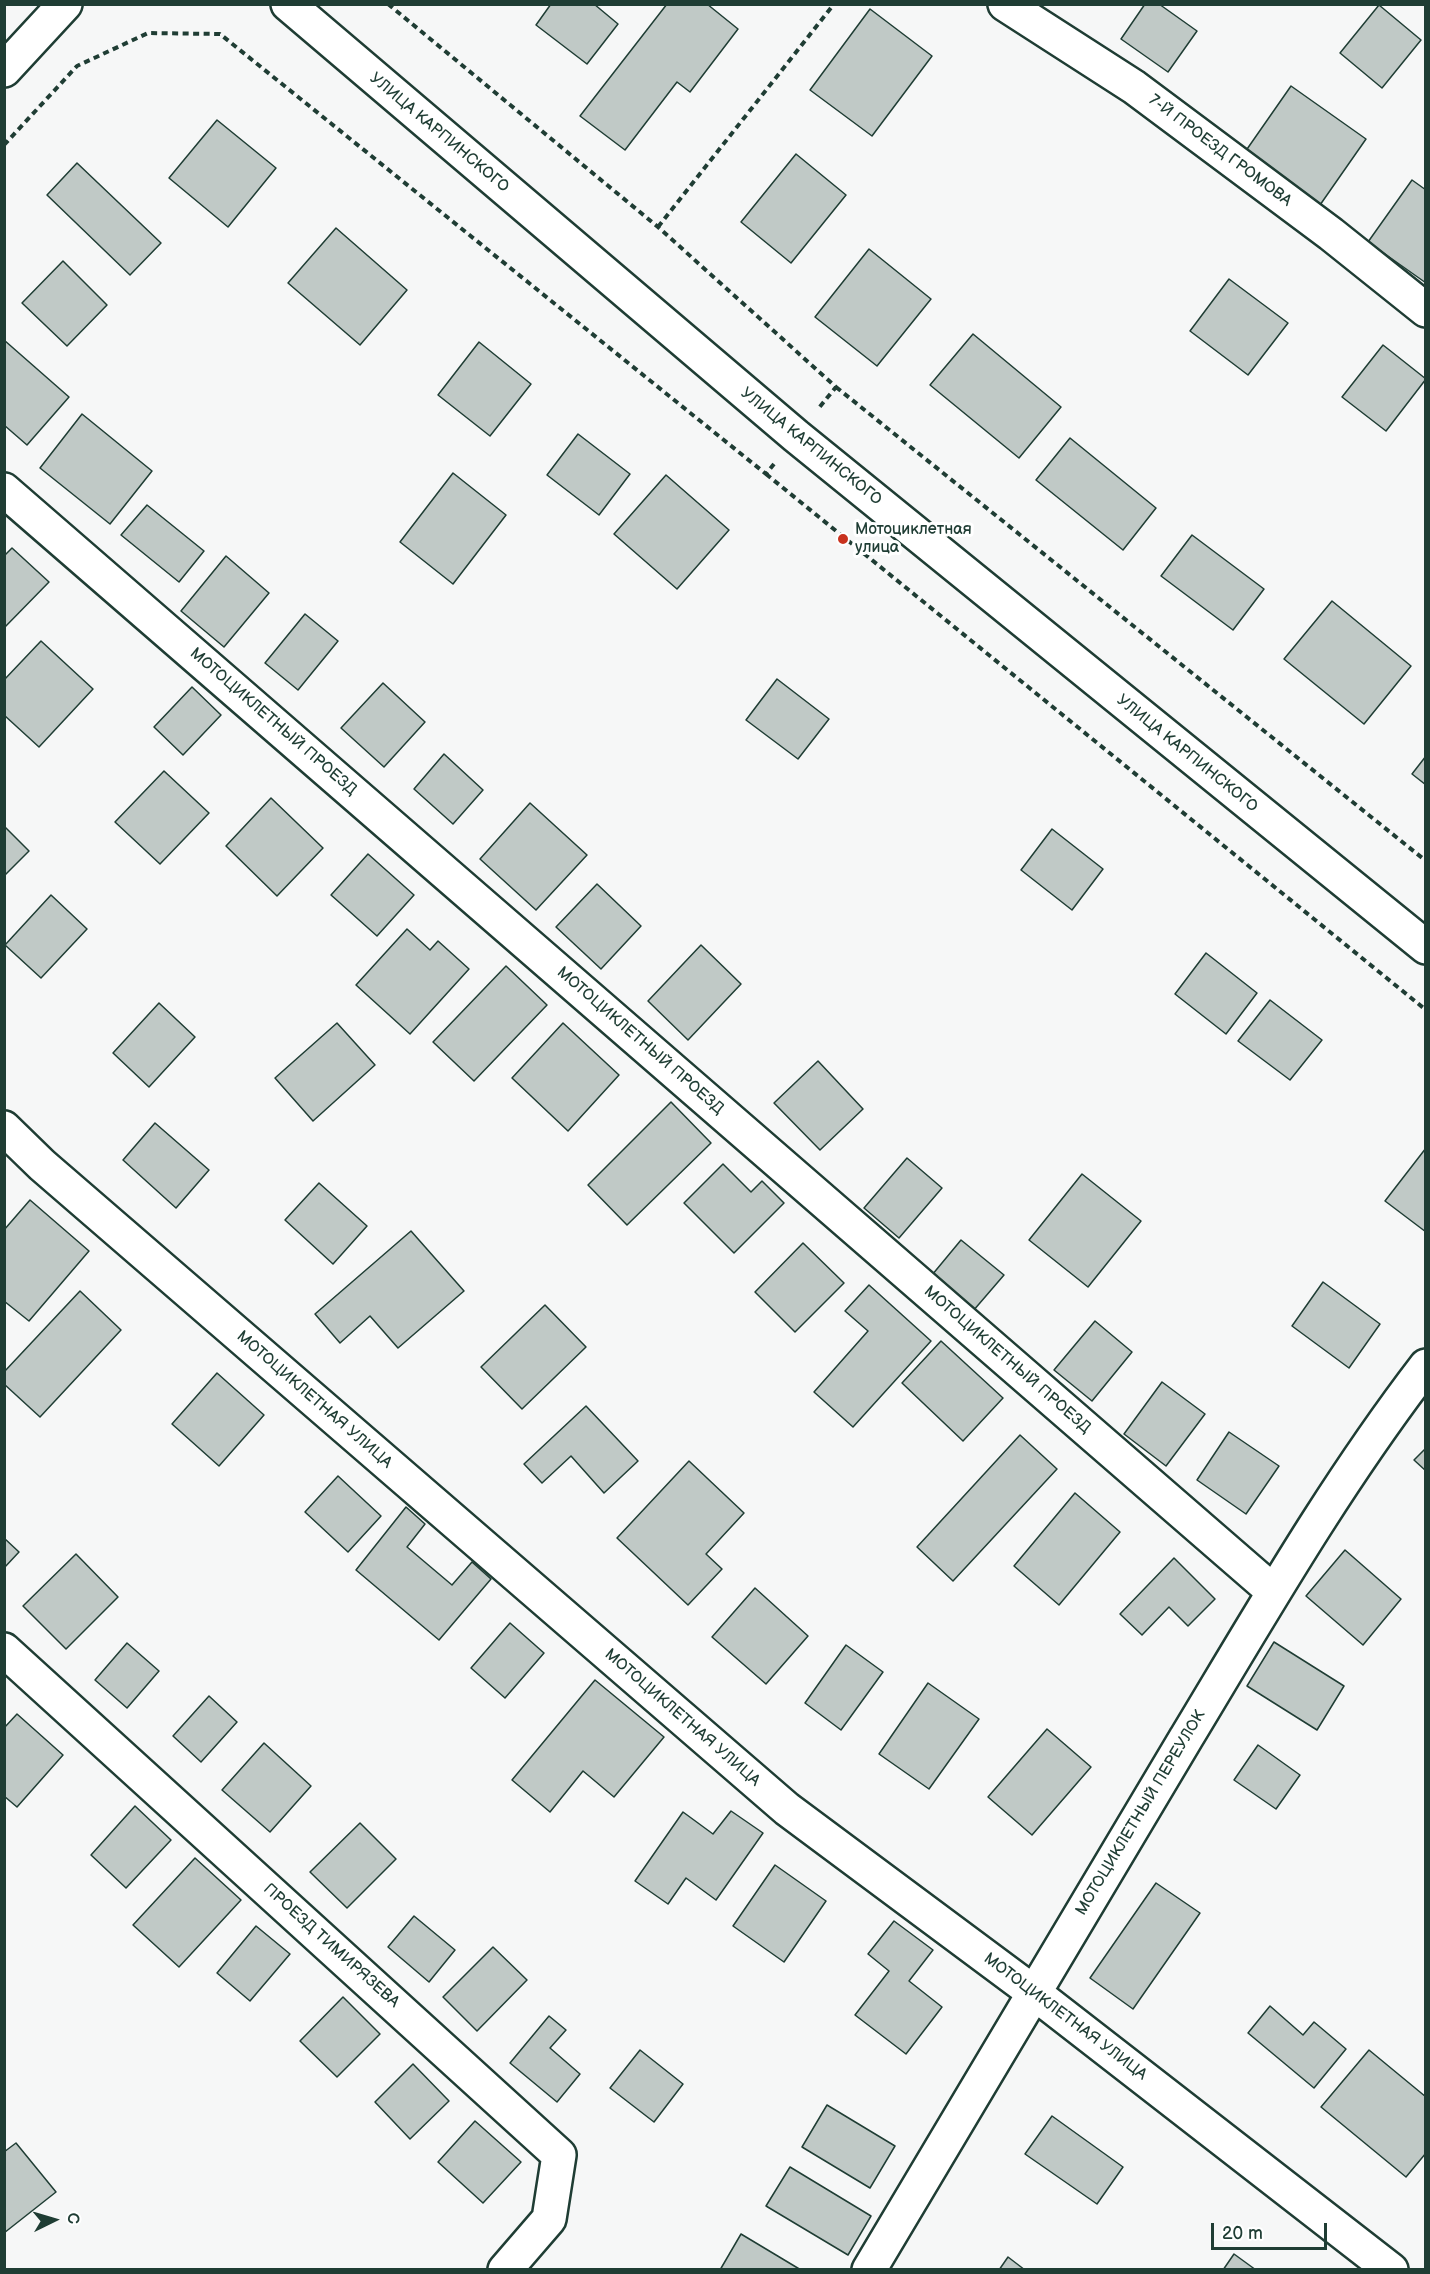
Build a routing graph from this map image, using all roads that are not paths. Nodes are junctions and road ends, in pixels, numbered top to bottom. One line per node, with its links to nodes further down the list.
1 (65, 4): 4 (street)
2 (288, 4): 7 (street, УЛИЦА КАРПИНСКОГО)
3 (1005, 4): 5 (street, 7-Й ПРОЕЗД ГРОМОВА)
4 (4, 70)
5 (1425, 309)
6 (4, 490): 10 (street, МОТОЦИКЛЕТНЫЙ ПРОЕЗД)
7 (1425, 948)
8 (4, 1128): 12 (street, МОТОЦИКЛЕТНАЯ УЛИЦА)
9 (1425, 1366): 10 (street, МОТОЦИКЛЕТНЫЙ ПЕРЕУЛОК)
10 (1274, 1592): 12 (street, МОТОЦИКЛЕТНЫЙ ПЕРЕУЛОК)
11 (4, 1650): 13 (street, ПРОЕЗД ТИМИРЯЗЕВА)
12 (1033, 1992): 14 (street, МОТОЦИКЛЕТНЫЙ ПЕРЕУЛОК); 15 (street, МОТОЦИКЛЕТНАЯ УЛИЦА)
13 (505, 2270)
14 (869, 2270)
15 (1391, 2270)

